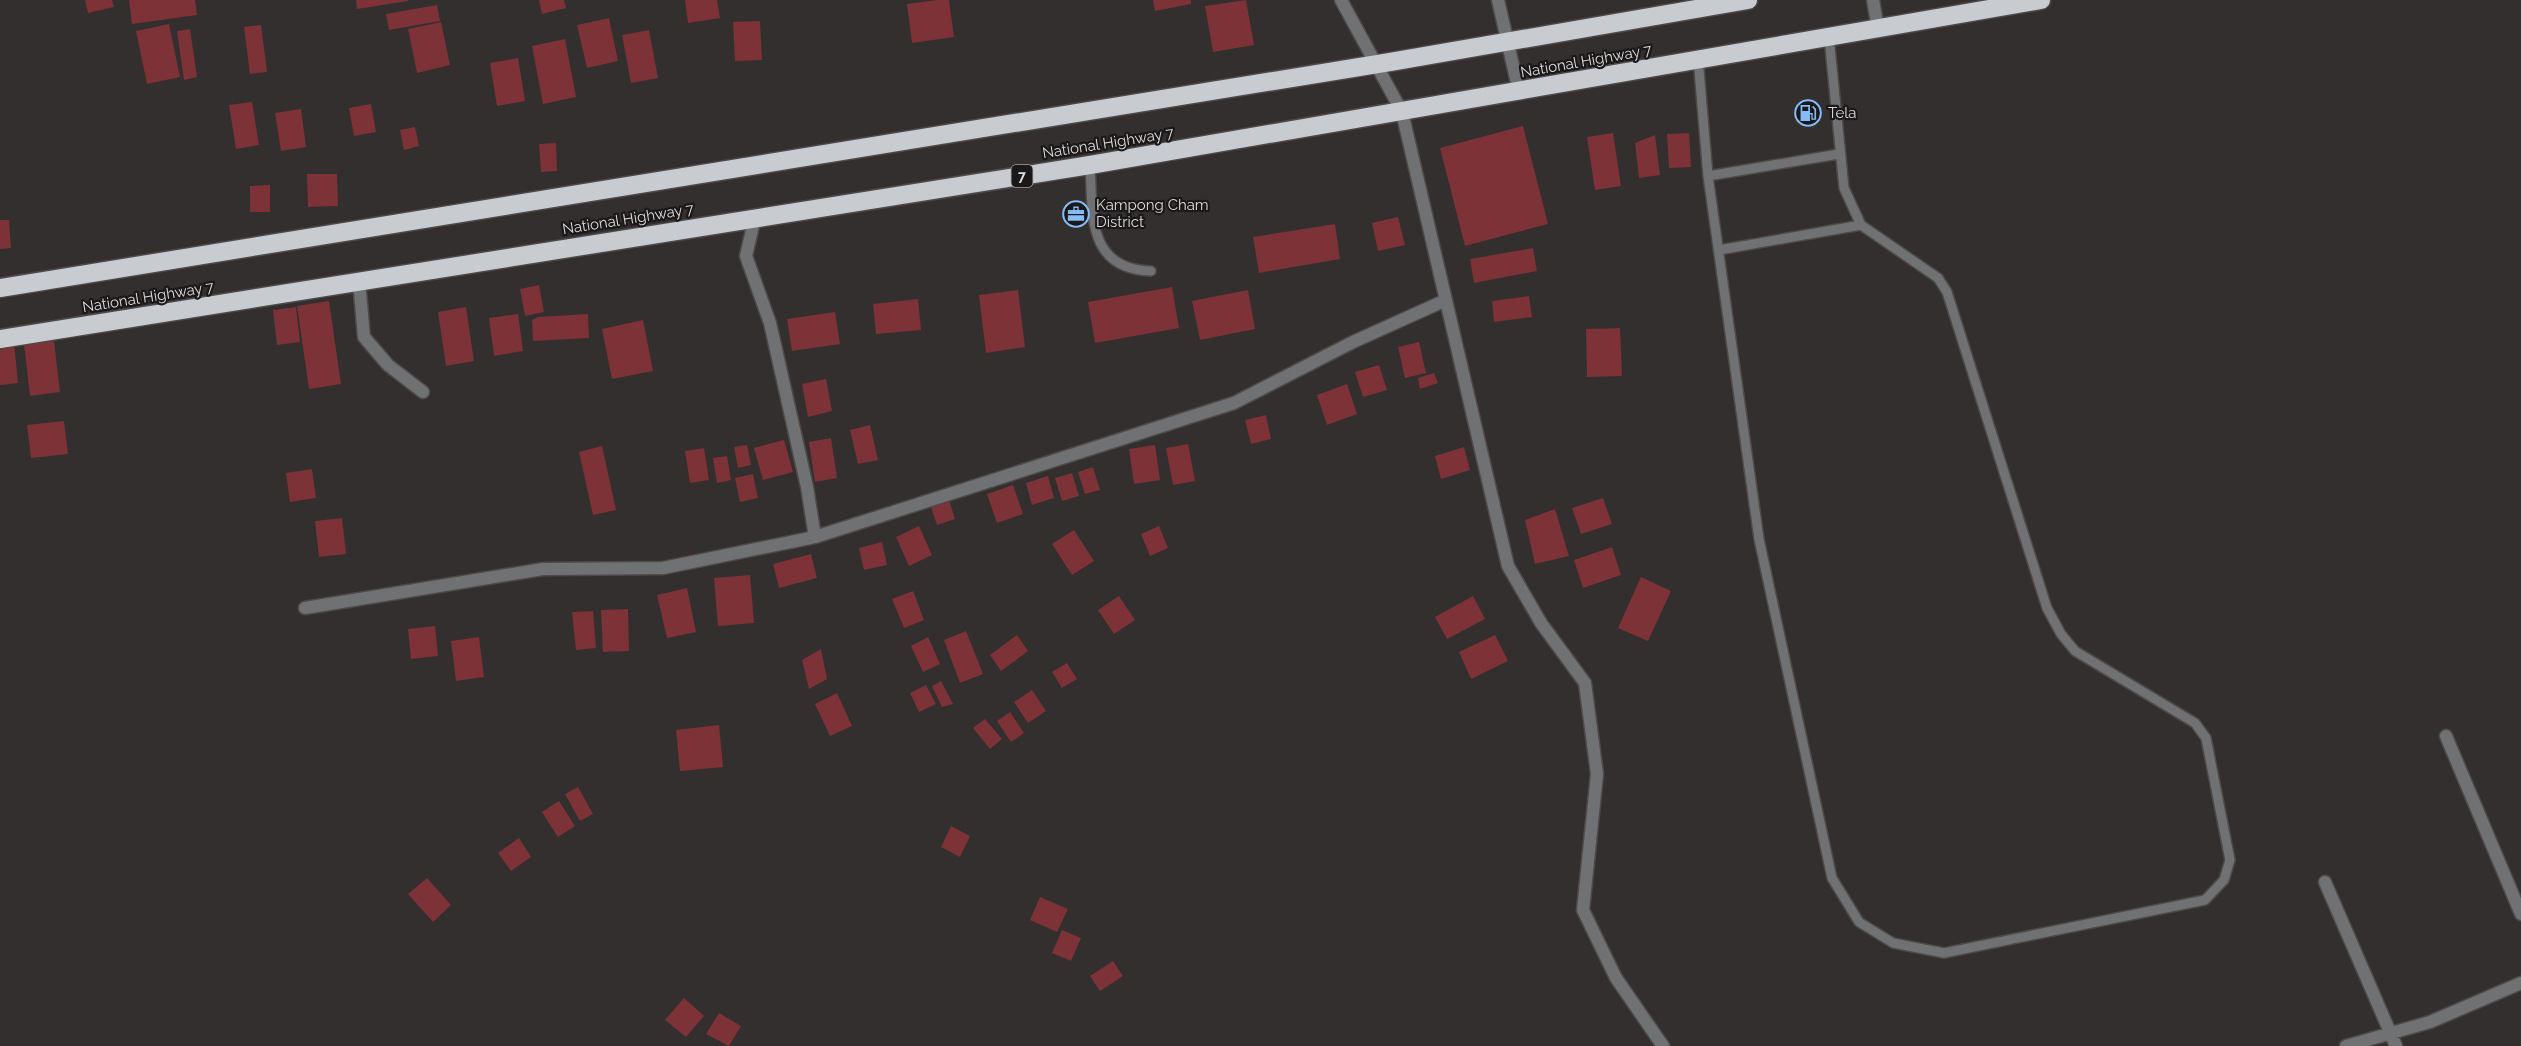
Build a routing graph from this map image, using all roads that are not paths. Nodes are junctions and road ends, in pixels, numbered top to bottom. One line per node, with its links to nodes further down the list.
1 (1341, 0): 10 (street)
2 (1498, 0): 9 (street)
3 (1748, 0): 19 (highway)
4 (1873, 0): 6 (street)
5 (2041, 0): 6 (highway, National Highway 7 / 7)
6 (1878, 28): 7 (highway, National Highway 7 / 7)
7 (1829, 37): 8 (highway, National Highway 7 / 7); 11 (lane)
8 (1698, 58): 9 (highway, National Highway 7 / 7); 13 (lane)
9 (1519, 92): 10 (highway, National Highway 7 / 7)
10 (1402, 112): 12 (highway, National Highway 7 / 7); 20 (street)
11 (1839, 154): 13 (lane); 15 (lane)
12 (1090, 165): 14 (highway, National Highway 7 / 7); 17 (lane)
13 (1708, 176): 16 (lane)
14 (755, 217): 18 (highway, National Highway 7 / 7); 23 (street)
15 (1861, 225): 16 (lane); 16 (lane)
16 (1719, 250)
17 (1151, 271)
18 (359, 281): 21 (highway, National Highway 7 / 7); 22 (street)
19 (0, 288)
20 (1446, 300): 23 (street); 30 (street)
21 (0, 339)
22 (423, 392)
23 (815, 537): 24 (street)
24 (305, 608)
25 (2446, 736): 27 (street)
26 (2325, 882): 29 (street)
27 (2521, 914)
28 (2521, 983): 29 (street)
29 (2391, 1034): 31 (street); 32 (street)
30 (1662, 1046)
31 (2346, 1046)
32 (2396, 1046)

